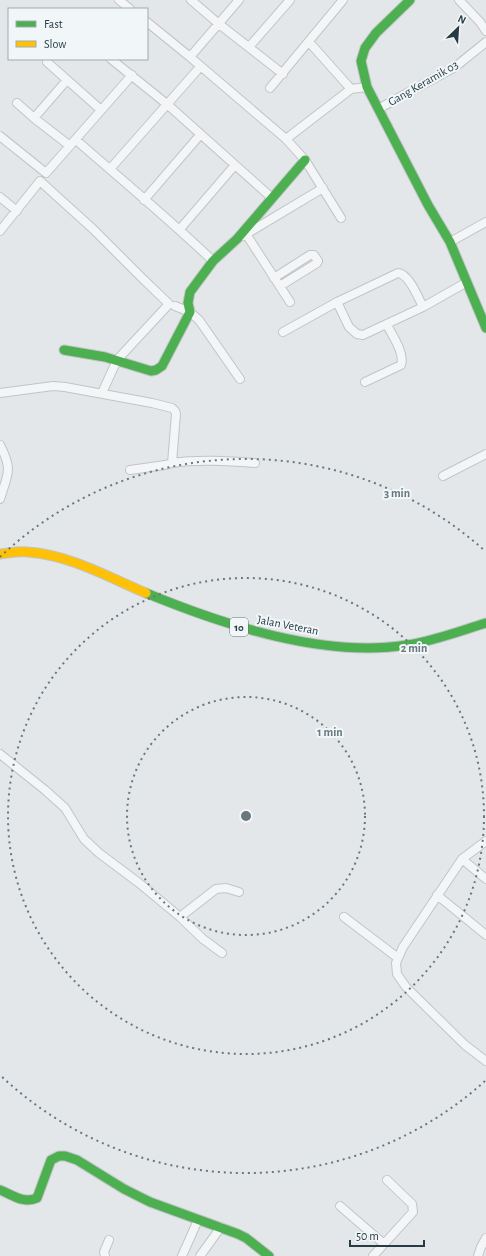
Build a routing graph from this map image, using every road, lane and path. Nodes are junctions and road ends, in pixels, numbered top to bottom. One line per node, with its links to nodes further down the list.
1 (119, 0): 8 (street)
2 (191, 0): 10 (street)
3 (239, 0): 10 (street)
4 (290, 0): 14 (street)
5 (343, 0): 12 (street)
6 (410, 0): 22 (main road)
7 (459, 0): 11 (street)
8 (129, 8)
9 (148, 23): 15 (street)
10 (219, 24): 14 (street); 15 (street)
11 (486, 31)
12 (309, 42): 19 (street); 24 (street)
13 (486, 42): 27 (street, Gang Keramik 03)
14 (249, 47): 19 (street)
15 (190, 57): 18 (street)
16 (113, 60): 20 (street)
17 (47, 62): 21 (street)
18 (200, 67): 26 (street); 32 (street)
19 (283, 74): 23 (street)
20 (132, 75): 26 (street); 28 (street)
21 (67, 80): 28 (street); 29 (street)
22 (367, 87): 24 (street); 27 (main road)
23 (270, 88)
24 (351, 89): 32 (street)
25 (17, 103): 29 (street)
26 (168, 105): 30 (street); 36 (street)
27 (378, 109): 48 (main road)
28 (101, 110): 33 (street)
29 (34, 118): 33 (street)
30 (200, 135): 35 (street); 40 (street)
31 (0, 136): 33 (street)
32 (286, 139): 34 (street)
33 (73, 143): 36 (street)
34 (305, 160): 37 (street); 39 (main road)
35 (235, 165): 39 (street); 44 (street)
36 (110, 169): 40 (street)
37 (323, 188): 42 (street); 46 (street)
38 (0, 197): 41 (street)
39 (272, 198): 47 (main road)
40 (144, 200): 44 (street)
41 (17, 211): 45 (street); 62 (street)
42 (342, 218)
43 (486, 222): 48 (street)
44 (180, 229): 49 (street)
45 (0, 231)
46 (246, 234): 47 (street); 50 (street)
47 (237, 239): 49 (main road)
48 (450, 242): 51 (main road)
49 (213, 261): 57 (main road)
50 (274, 278): 52 (street); 52 (street)
51 (467, 282): 56 (street); 59 (main road)
52 (280, 286): 53 (street)
53 (290, 302)
54 (337, 302): 56 (street); 58 (street); 60 (street)
55 (175, 306): 57 (street)
56 (423, 307): 58 (street)
57 (190, 312): 62 (main road); 63 (street)
58 (386, 325): 64 (street)
59 (486, 328)
60 (283, 332)
61 (64, 350): 62 (main road)
62 (117, 360): 66 (street)
63 (240, 379)
64 (365, 382)
65 (0, 393): 66 (street)
66 (102, 393): 69 (street)
67 (0, 445): 73 (street)
68 (486, 454): 72 (street)
69 (172, 463): 70 (street); 71 (street)
70 (256, 463)
71 (130, 470)
72 (443, 476)
73 (0, 499)
74 (0, 554): 75 (main road, Jalan Veteran / 10)
75 (486, 623)
76 (0, 754): 82 (street)
77 (486, 841): 78 (street)
78 (462, 859): 79 (street); 81 (street)
79 (486, 879)
80 (238, 892): 82 (street)
81 (437, 895): 84 (street); 86 (street)
82 (180, 917): 85 (street)
83 (344, 917): 86 (street)
84 (486, 935)
85 (222, 953)
86 (398, 958): 87 (street)
87 (486, 1061)
88 (387, 1180): 95 (street)
89 (0, 1190): 91 (main road)
90 (340, 1206): 95 (street)
91 (198, 1220): 92 (main road); 97 (street)
92 (221, 1227): 98 (street); 99 (main road)
93 (486, 1238): 101 (street)
94 (109, 1240): 96 (street)
95 (384, 1244): 100 (street)
96 (105, 1256)
97 (182, 1256)
98 (200, 1256)
99 (268, 1256)
100 (373, 1256)
101 (478, 1256)

